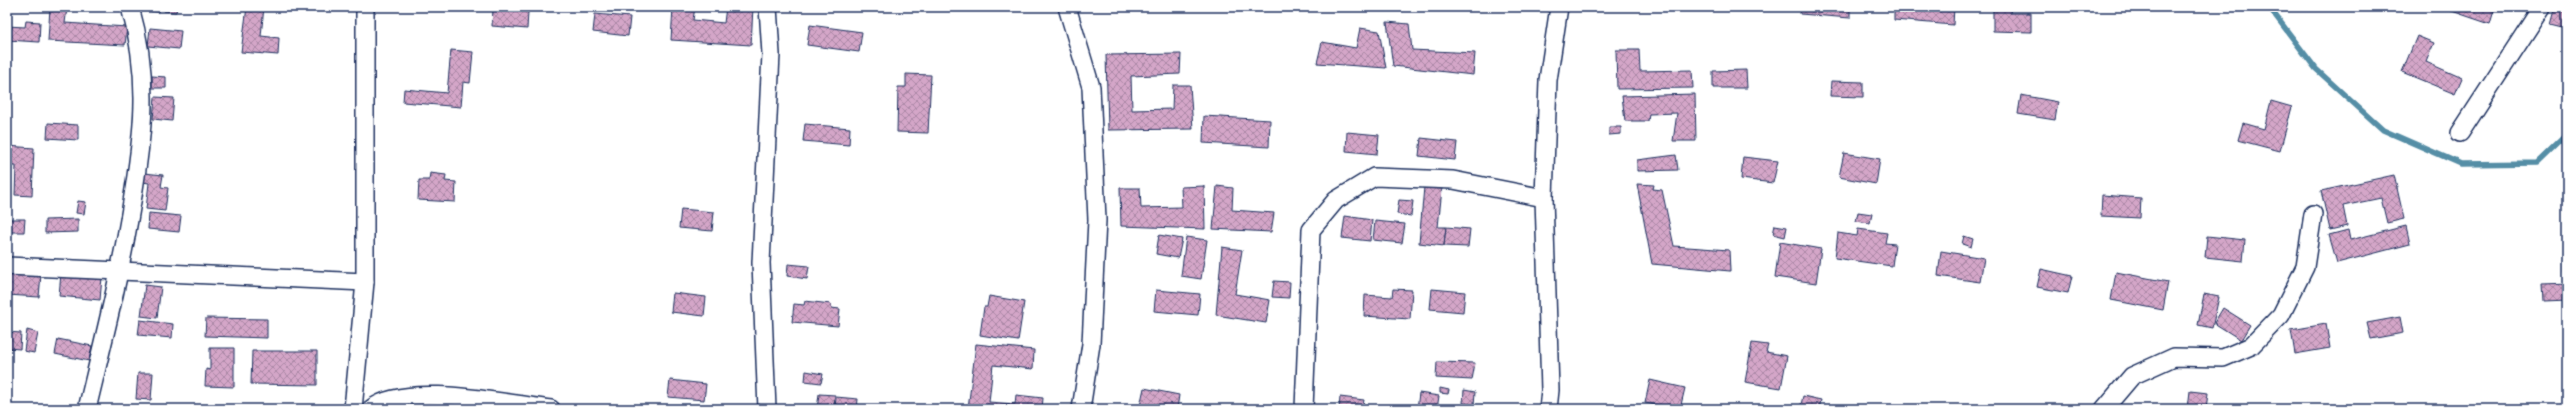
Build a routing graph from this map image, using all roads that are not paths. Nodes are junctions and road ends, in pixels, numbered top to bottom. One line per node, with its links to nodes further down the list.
1 (130, 7): 11 (street)
2 (365, 7): 12 (street)
3 (768, 7): 17 (street)
4 (1067, 7): 18 (street)
5 (1559, 7): 8 (street)
6 (2542, 7): 7 (street)
7 (2460, 133)
8 (1544, 198): 19 (street); 20 (street)
9 (2313, 214): 21 (street)
10 (7, 266): 11 (street)
11 (121, 271): 12 (street); 13 (street)
12 (365, 282): 14 (street)
13 (87, 409)
14 (354, 409)
15 (371, 409): 16 (street)
16 (551, 409)
17 (767, 409)
18 (1081, 409)
19 (1304, 409)
20 (1548, 409)
21 (2104, 409)

